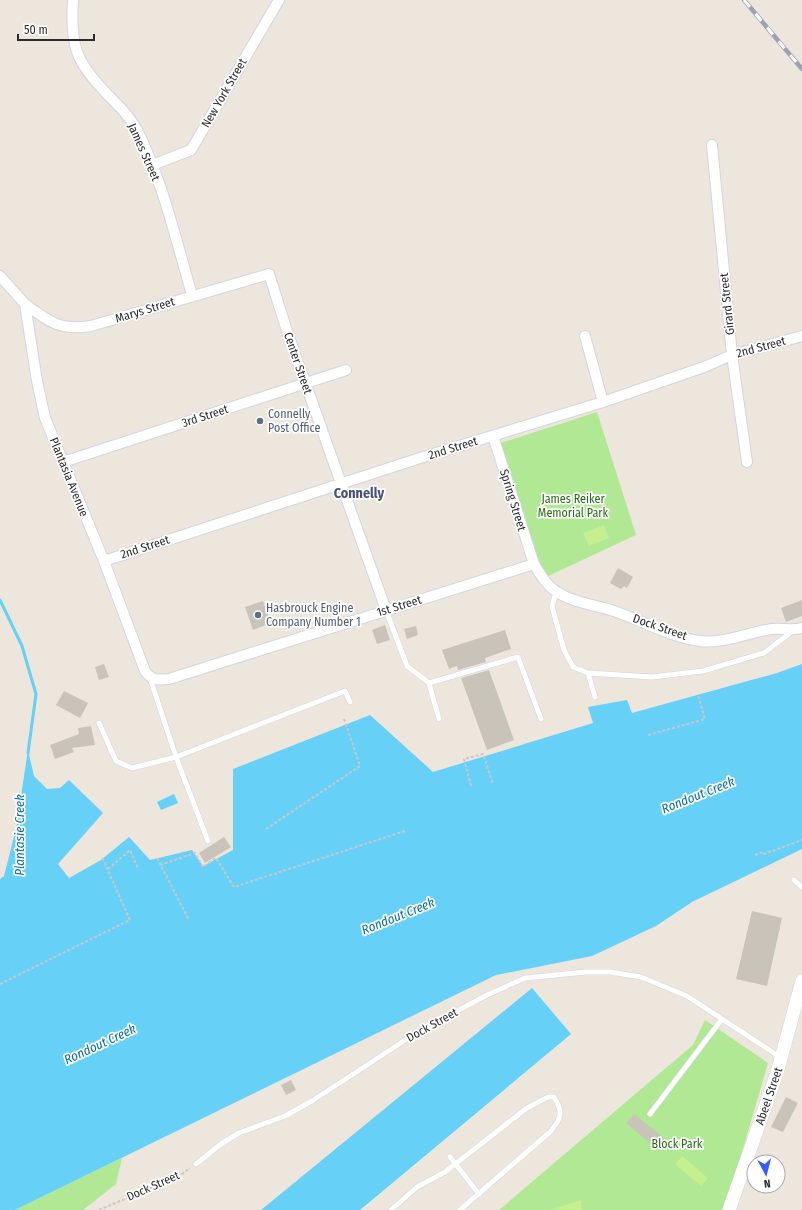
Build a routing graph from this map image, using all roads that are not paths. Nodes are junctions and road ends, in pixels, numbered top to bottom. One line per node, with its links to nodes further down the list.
1 (73, 0): 4 (street, James Street)
2 (279, 0): 4 (street, New York Street)
3 (712, 145): 11 (street, Girard Street)
4 (152, 165): 7 (street, James Street)
5 (269, 274): 7 (street, Marys Street); 13 (street, Center Street)
6 (0, 276): 8 (street)
7 (192, 295): 8 (street, Marys Street)
8 (25, 304): 16 (street, Plantasia Avenue)
9 (584, 336): 14 (street)
10 (802, 336): 11 (street, 2nd Street)
11 (732, 355): 14 (street, 2nd Street); 17 (street, Girard Street)
12 (346, 370): 13 (street, 3rd Street)
13 (305, 384): 16 (street, 3rd Street); 18 (street, Center Street)
14 (603, 402): 15 (street, 2nd Street)
15 (493, 436): 18 (street, 2nd Street); 20 (street, Spring Street)
16 (63, 462): 19 (street, Plantasia Avenue)
17 (747, 462)
18 (341, 484): 19 (street, 2nd Street); 22 (street, Center Street)
19 (104, 561): 25 (street, Plantasia Avenue)
20 (534, 564): 21 (street, Dock Street); 22 (street, 1st Street)
21 (556, 592): 23 (street, Dock Street); 24 (lane)
22 (386, 610): 25 (street, 1st Street); 26 (lane)
23 (798, 629): 24 (lane)
24 (588, 673): 27 (lane)
25 (150, 678): 32 (lane)
26 (429, 683): 29 (lane); 30 (lane)
27 (595, 697)
28 (350, 702): 32 (lane)
29 (439, 719)
30 (541, 719)
31 (99, 724): 32 (lane)
32 (176, 757): 33 (lane)
33 (208, 841)
34 (794, 880): 35 (lane)
35 (802, 887)
36 (802, 981): 38 (street, Abeel Street)
37 (722, 1019): 38 (lane, Dock Street); 39 (lane); 41 (lane, Dock Street)
38 (782, 1057): 46 (street, Abeel Street)
39 (650, 1114)
40 (450, 1157): 42 (lane)
41 (196, 1164)
42 (456, 1164): 43 (lane); 43 (lane); 44 (lane)
43 (479, 1194): 45 (lane)
44 (391, 1210)
45 (460, 1210)
46 (729, 1210)

